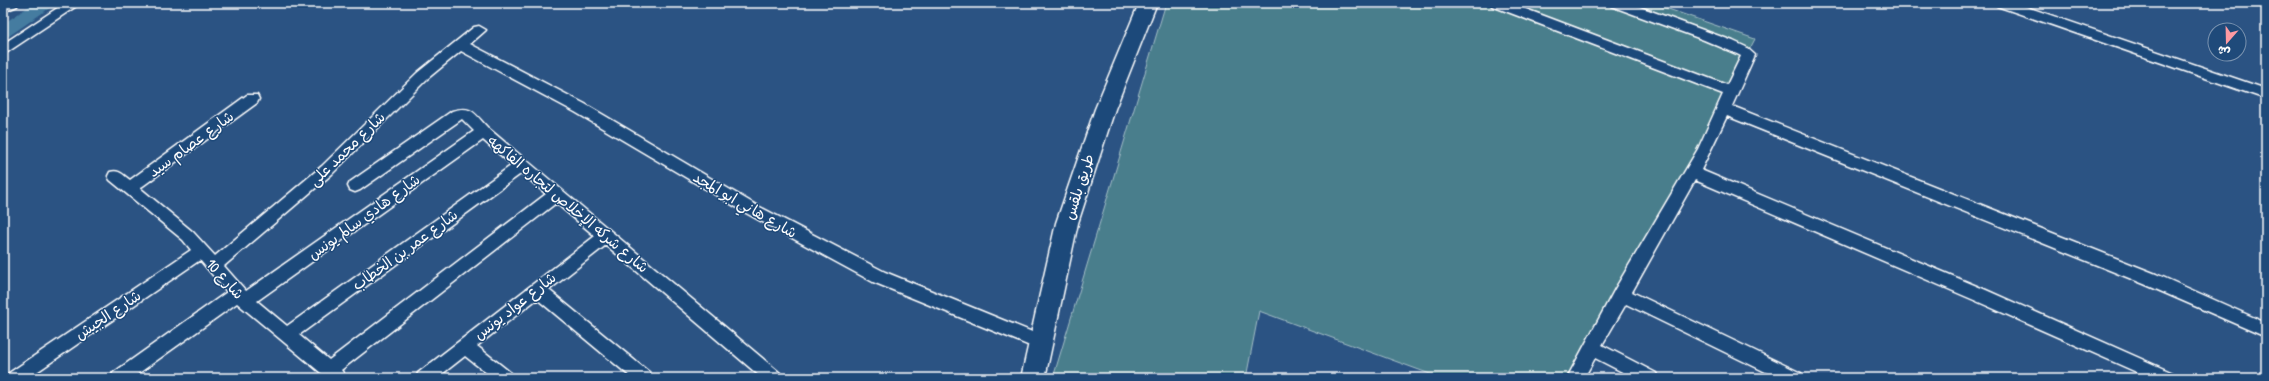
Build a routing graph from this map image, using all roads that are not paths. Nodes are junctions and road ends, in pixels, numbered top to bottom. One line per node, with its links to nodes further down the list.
1 (12, 3): 7 (street)
2 (74, 3): 10 (street)
3 (1148, 3): 30 (main road, طريق بلقس)
4 (1497, 3): 11 (street)
5 (1616, 3): 11 (street)
6 (2002, 3): 12 (street)
7 (3, 8)
8 (479, 30): 9 (street, شارع محمد على)
9 (460, 45): 24 (street, شارع محمد على); 30 (street, شارع هاني ابو المجد)
10 (3, 50)
11 (1731, 92): 14 (street)
12 (2266, 94)
13 (252, 100): 20 (street, شارع عصام سيد)
14 (1725, 109): 17 (street); 28 (street)
15 (483, 132): 16 (street, شارع شركه الإخلاص لتجاره الفاكهه); 19 (street, شارع شركه الإخلاص لتجاره الفاكهه); 27 (street, شارع هادي سالم يونس)
16 (522, 165): 21 (street, شارع شركه الإخلاص لتجاره الفاكهه); 29 (street, شارع عمر بن الخطاب)
17 (1691, 172): 26 (street); 44 (street)
18 (114, 176): 20 (street, شارع 10)
19 (355, 186)
20 (130, 188): 23 (street, شارع 10)
21 (557, 194): 22 (street, شارع شركه الإخلاص لتجاره الفاكهه); 33 (street)
22 (606, 236): 25 (street, شارع عواد يونس); 39 (street, شارع شركه الإخلاص لتجاره الفاكهه)
23 (201, 251): 24 (street, شارع 10); 34 (street, شارع الجيش)
24 (213, 266): 27 (street, شارع 10)
25 (537, 289): 31 (street, شارع عواد يونس); 38 (street)
26 (1621, 294): 32 (street); 43 (street)
27 (242, 297): 29 (street, شارع 10); 35 (street, شارع هادي سالم يونس)
28 (2266, 330)
29 (287, 335): 33 (street, شارع 10)
30 (1041, 343): 40 (main road, طريق بلقس)
31 (464, 346): 36 (street, شارع عواد يونس); 37 (street)
32 (1592, 348): 41 (street); 42 (street)
33 (334, 374)
34 (15, 378)
35 (120, 378)
36 (424, 378)
37 (505, 378)
38 (644, 378)
39 (774, 378)
40 (1033, 378)
41 (1575, 378)
42 (1650, 378)
43 (1795, 378)
44 (2167, 378)

